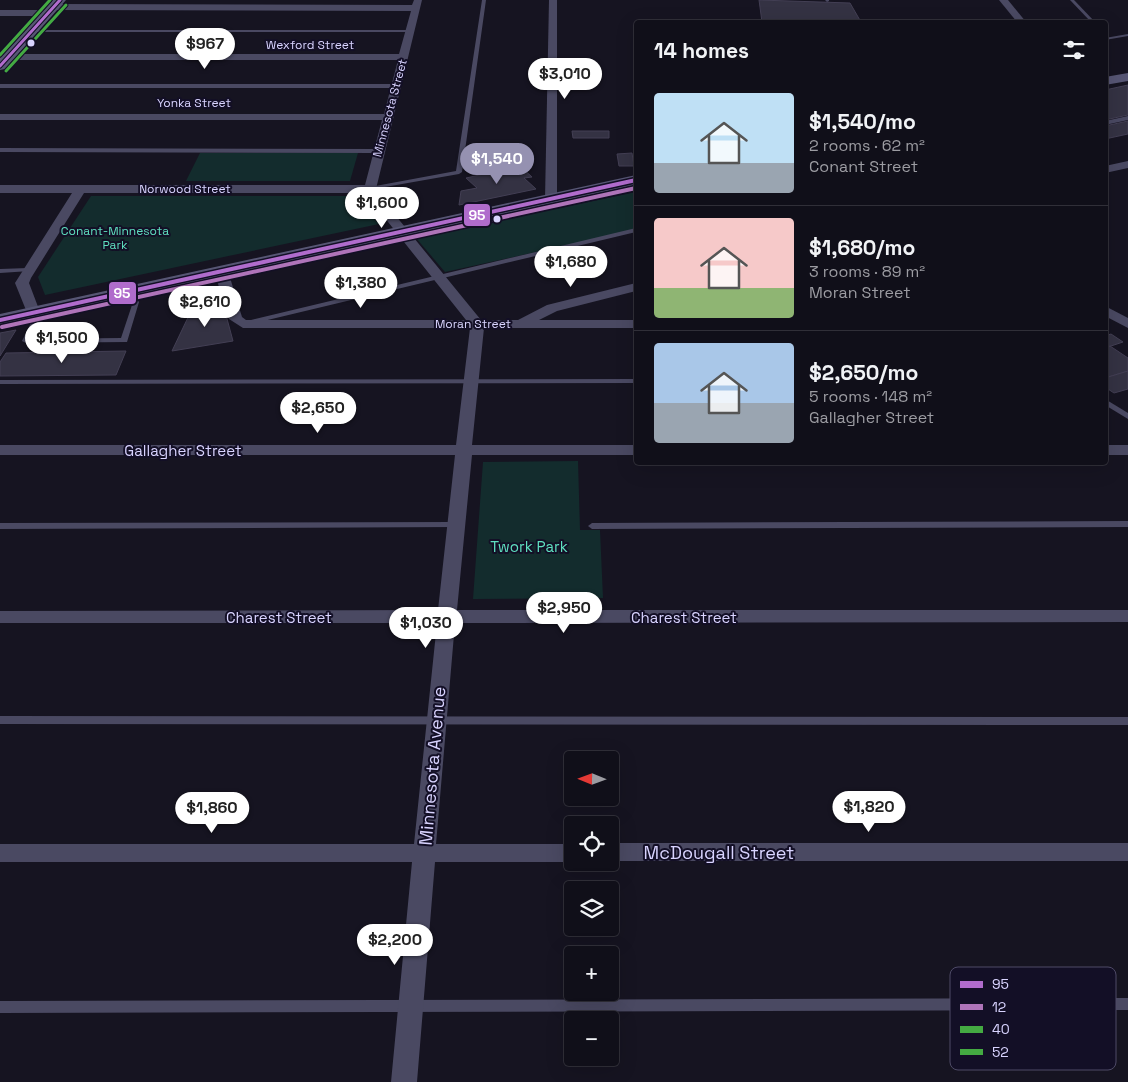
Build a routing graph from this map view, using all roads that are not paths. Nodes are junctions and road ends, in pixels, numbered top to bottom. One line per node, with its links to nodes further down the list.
1 (484, 0): 31 (lane)
2 (554, 0): 32 (street)
3 (1003, 0): 8 (street)
4 (1072, 0): 9 (lane)
5 (417, 4): 6 (street); 11 (street, Minnesota Street)
6 (54, 7): 7 (street); 10 (main road)
7 (0, 13)
8 (1020, 20)
9 (1092, 20)
10 (32, 31): 11 (lane); 15 (main road)
11 (410, 31): 14 (street, Minnesota Street)
12 (1128, 35): 13 (lane)
13 (1108, 37)
14 (403, 58): 15 (street, Wexford Street); 19 (street, Minnesota Street)
15 (4, 62)
16 (1128, 77): 17 (main road)
17 (1108, 81)
18 (0, 86): 19 (lane)
19 (396, 86): 21 (street, Minnesota Street)
20 (0, 117): 21 (street, Yonka Street)
21 (387, 117): 25 (street, Minnesota Street)
22 (1128, 118): 23 (lane)
23 (1108, 122)
24 (0, 150): 25 (lane)
25 (378, 151): 31 (street, Minnesota Street)
26 (1128, 164): 27 (street)
27 (1108, 169)
28 (634, 180): 32 (main road)
29 (0, 189): 30 (street, Norwood Street)
30 (80, 189): 31 (street, Norwood Street); 35 (street)
31 (370, 189): 34 (street)
32 (551, 199): 34 (main road)
33 (634, 230): 38 (lane)
34 (402, 232): 37 (main road); 38 (street)
35 (28, 270): 36 (lane); 41 (street)
36 (0, 271)
37 (221, 271): 40 (main road); 44 (street)
38 (438, 276): 44 (lane); 45 (street)
39 (634, 288): 46 (street, Moran Street)
40 (128, 292): 41 (main road); 41 (lane)
41 (33, 312): 43 (main road)
42 (1108, 312): 48 (street)
43 (0, 320)
44 (243, 324): 45 (street, Moran Street)
45 (477, 324): 46 (street, Moran Street); 50 (street)
46 (518, 324): 47 (street)
47 (634, 324)
48 (1128, 324)
49 (0, 382): 50 (lane)
50 (471, 382): 51 (lane); 55 (street)
51 (634, 382)
52 (1108, 403): 53 (lane)
53 (1128, 417)
54 (0, 450): 55 (street, Gallagher Street)
55 (465, 450): 56 (street, Gallagher Street); 60 (street, Minnesota Avenue)
56 (634, 450)
57 (1108, 450): 58 (street)
58 (1128, 450)
59 (1128, 524): 62 (lane)
60 (455, 525): 61 (lane); 64 (street, Minnesota Avenue)
61 (0, 526)
62 (592, 526)
63 (1128, 616): 64 (street, Charest Street)
64 (447, 617): 65 (street, Charest Street); 67 (street, Minnesota Avenue)
65 (0, 618)
66 (0, 720): 67 (lane)
67 (436, 720): 68 (lane); 73 (street, Minnesota Avenue)
68 (1128, 721)
69 (564, 852): 73 (street)
70 (619, 852): 71 (street, McDougall Street)
71 (1128, 852)
72 (0, 853): 73 (street)
73 (424, 853): 75 (street, Minnesota Avenue)
74 (950, 1004): 75 (lane)
75 (411, 1006): 76 (lane); 77 (street, Minnesota Avenue)
76 (0, 1007)
77 (404, 1082)

